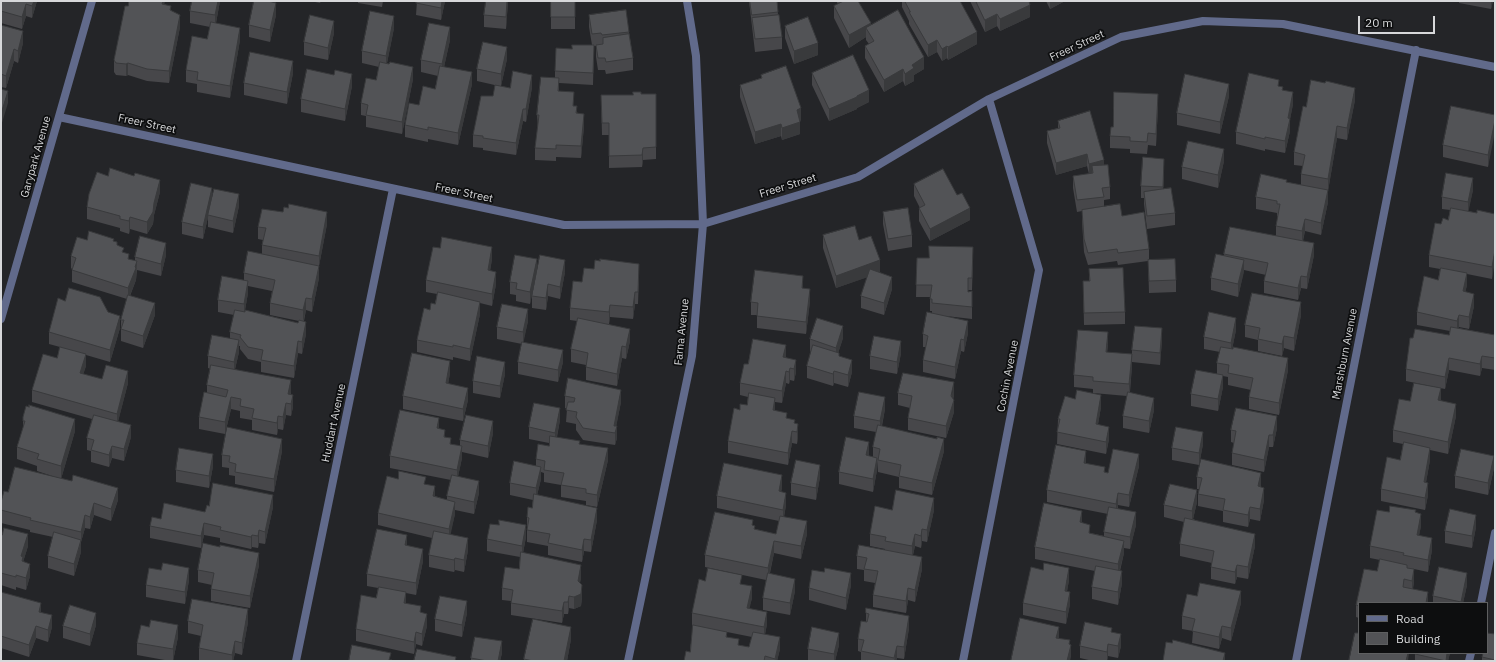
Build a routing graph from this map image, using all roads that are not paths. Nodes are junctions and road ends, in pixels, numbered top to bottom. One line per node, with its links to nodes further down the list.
1 (92, 1): 6 (street, Garypark Avenue)
2 (687, 1): 8 (street, Farna Avenue)
3 (1416, 50): 4 (street, Freer Street); 5 (street, Freer Street); 15 (street, Marshburn Avenue)
4 (1495, 67)
5 (989, 99): 8 (street, Freer Street); 14 (street, Cochin Avenue)
6 (60, 117): 7 (street, Freer Street); 9 (street, Garypark Avenue)
7 (393, 189): 8 (street, Freer Street); 12 (street, Huddart Avenue)
8 (703, 224): 13 (street, Farna Avenue)
9 (1, 319)
10 (1495, 533): 11 (street)
11 (1481, 602)
12 (296, 661)
13 (628, 661)
14 (963, 661)
15 (1296, 661)

